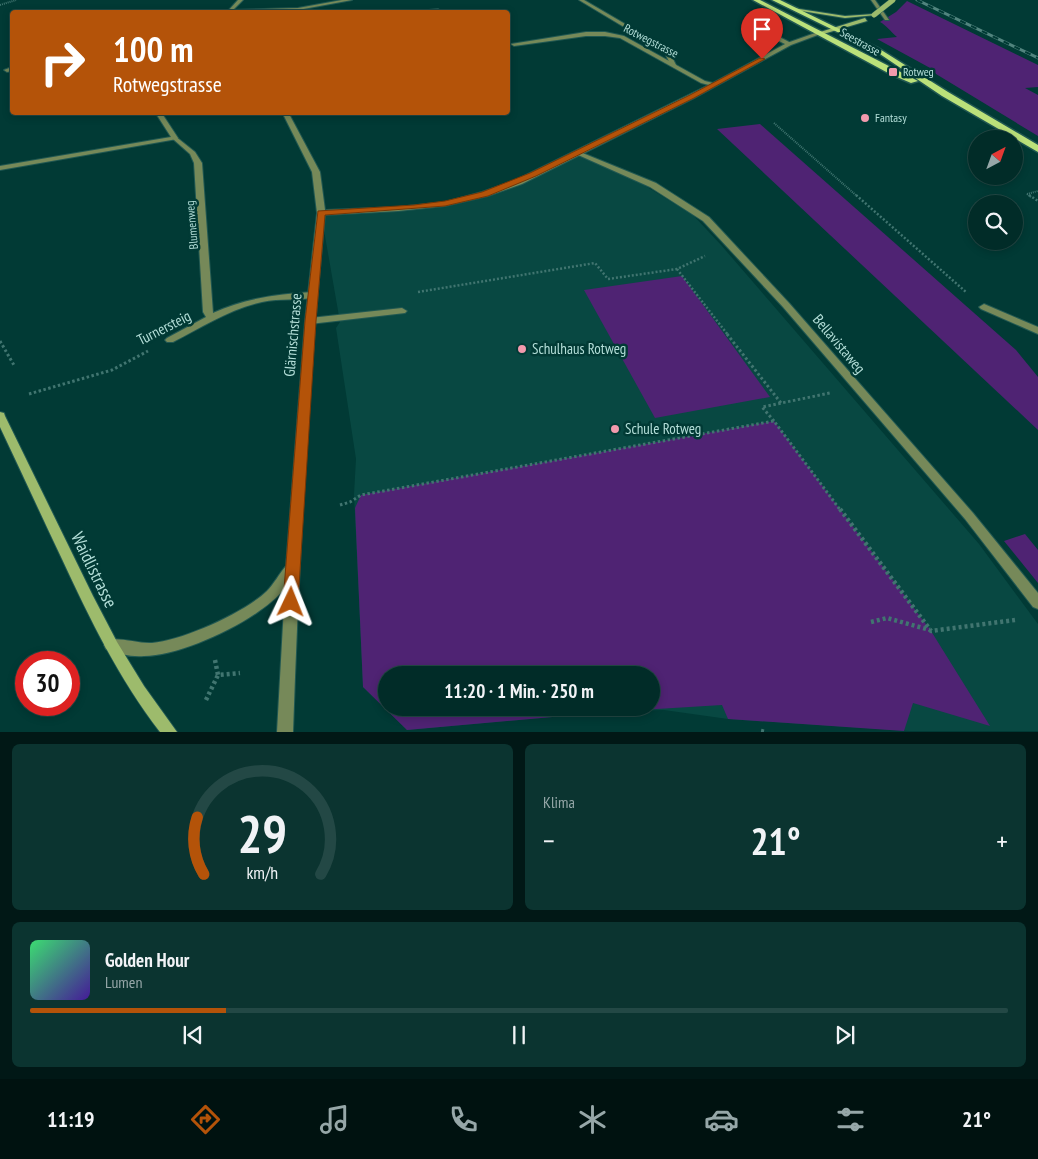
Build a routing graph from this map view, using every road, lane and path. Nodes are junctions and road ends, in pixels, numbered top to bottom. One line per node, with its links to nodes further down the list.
1 (16, 0): 9 (path)
2 (241, 0): 11 (street)
3 (350, 0): 12 (street)
4 (581, 0): 20 (street)
5 (756, 0): 16 (main road, Seestrasse)
6 (775, 0): 10 (main road, Seestrasse)
7 (873, 0): 14 (street)
8 (893, 0): 13 (street, bridge)
9 (0, 5)
10 (795, 9): 13 (street); 15 (main road, Seestrasse)
11 (232, 10)
12 (275, 10)
13 (874, 15): 15 (street)
14 (887, 19)
15 (837, 29): 16 (street, Seestrasse); 22 (main road, Seestrasse)
16 (820, 33): 19 (street); 22 (main road, Seestrasse)
17 (749, 34): 19 (street)
18 (514, 44): 20 (street, Rotwegstrasse)
19 (789, 44): 21 (street)
20 (672, 65): 21 (street, Rotwegstrasse)
21 (714, 85): 28 (street)
22 (945, 94): 27 (main road, Seestrasse)
23 (160, 115): 26 (street, Blumenweg)
24 (287, 115): 32 (street, Glärnischstrasse)
25 (774, 123): 36 (path)
26 (175, 138): 29 (street); 38 (street, Blumenweg)
27 (1038, 149)
28 (578, 153): 32 (street); 33 (street, Bellavistaweg)
29 (0, 168)
30 (1038, 192): 31 (path)
31 (1038, 201)
32 (321, 213): 35 (street, Glärnischstrasse)
33 (733, 247): 34 (path); 44 (street, Bellavistaweg)
34 (677, 269): 37 (path); 46 (path)
35 (313, 295): 38 (street, Turnersteig); 39 (street, Glärnischstrasse)
36 (984, 307): 40 (street)
37 (402, 312): 39 (street)
38 (212, 318): 42 (street, Turnersteig)
39 (310, 321): 50 (street, Glärnischstrasse)
40 (1038, 331)
41 (0, 340): 43 (path)
42 (170, 340): 45 (path, Turnersteig)
43 (14, 367)
44 (857, 388): 46 (path); 51 (street, Bellavistaweg)
45 (29, 394)
46 (781, 403): 48 (path)
47 (0, 416): 55 (street, Waidlistrasse)
48 (774, 421): 49 (path); 54 (path)
49 (340, 505)
50 (292, 568): 55 (street); 62 (street, Glärnischstrasse)
51 (1038, 602)
52 (1001, 621): 54 (path)
53 (871, 622): 54 (path)
54 (931, 631)
55 (111, 645): 61 (street, Waidlistrasse)
56 (214, 657): 58 (path)
57 (240, 673): 58 (path)
58 (218, 675): 59 (path)
59 (206, 700)
60 (761, 731): 63 (path)
61 (170, 732)
62 (285, 732)
63 (766, 732)

